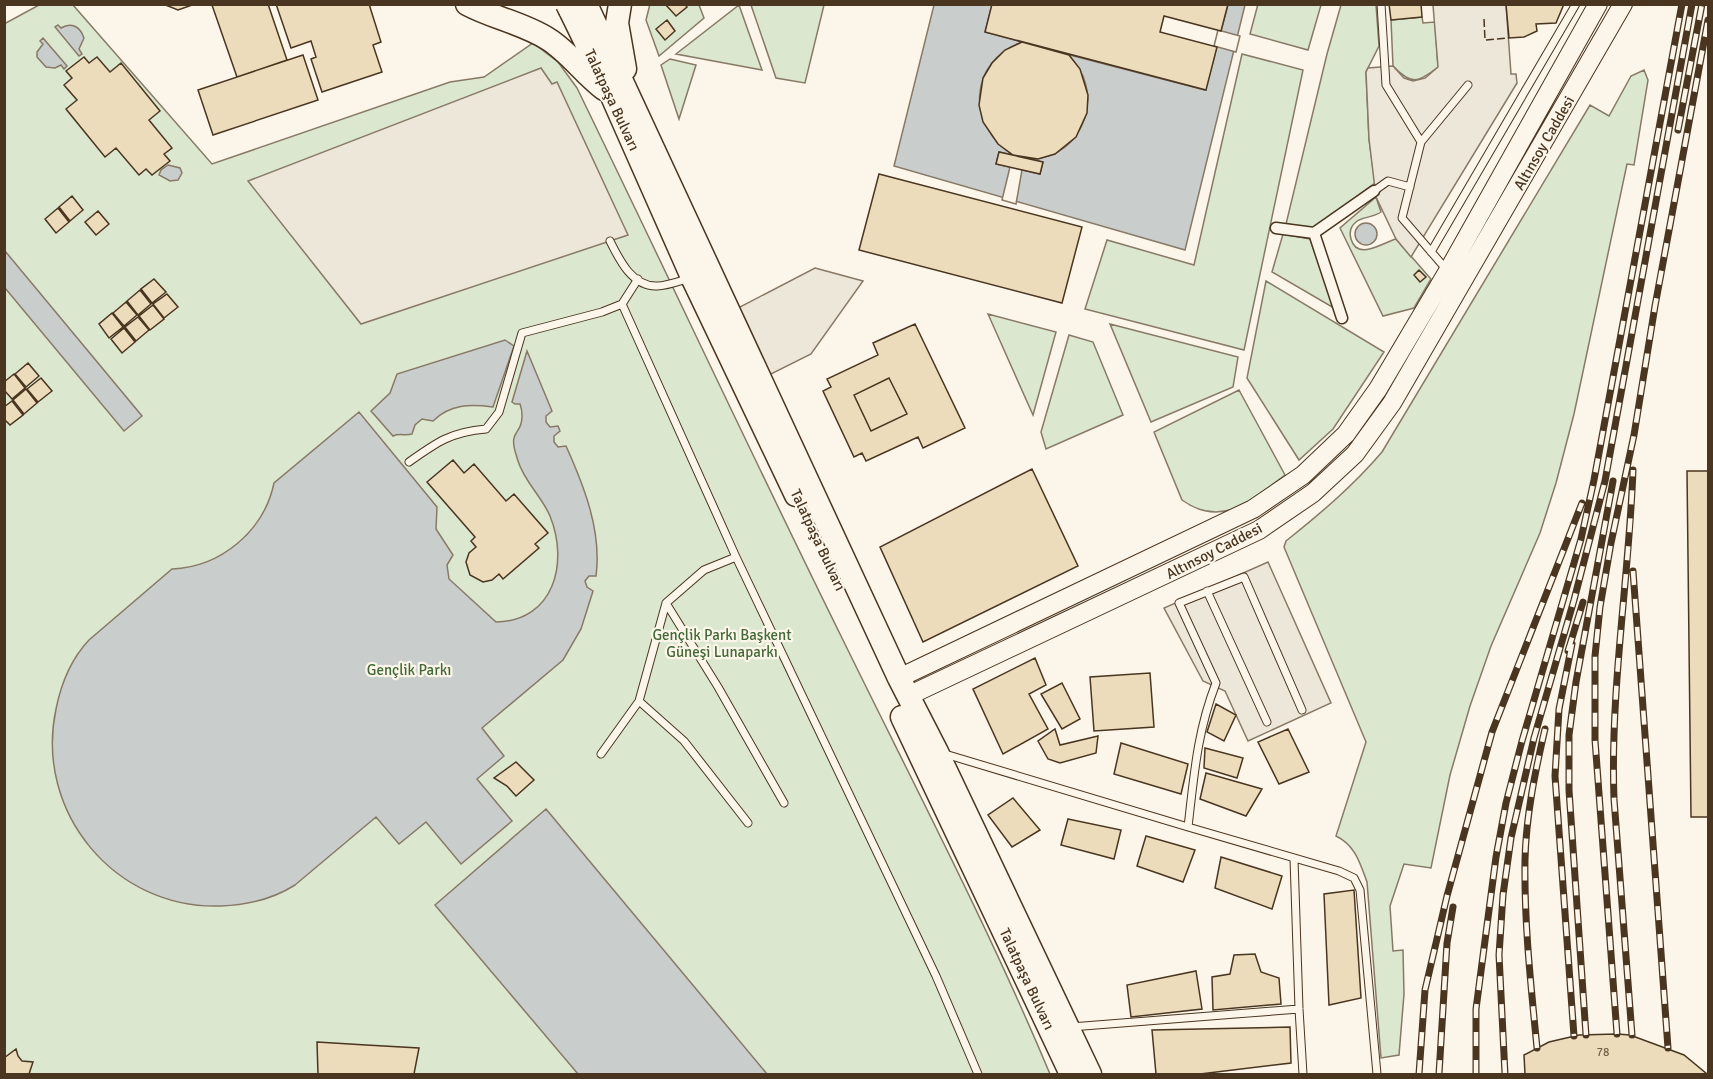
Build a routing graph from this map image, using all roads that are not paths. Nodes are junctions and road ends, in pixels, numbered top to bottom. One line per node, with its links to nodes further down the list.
1 (467, 4): 9 (main road)
2 (620, 4): 9 (main road)
3 (1381, 4): 10 (lane)
4 (1576, 4): 16 (lane)
5 (1598, 4): 17 (street, Altınsoy Caddesi)
6 (1623, 4): 20 (street, Altınsoy Caddesi)
7 (574, 6): 9 (main road, Talatpaşa Bulvarı)
8 (1467, 85): 10 (lane)
9 (618, 92): 18 (main road, Talatpaşa Bulvarı); 27 (main road, Talatpaşa Bulvarı)
10 (1421, 141): 11 (lane)
11 (1410, 187): 12 (lane); 16 (lane)
12 (1374, 191): 14 (street)
13 (1276, 228): 14 (street)
14 (1314, 233): 22 (street)
15 (610, 242): 19 (lane)
16 (1431, 252): 17 (lane)
17 (1448, 271): 20 (street); 27 (street, Altınsoy Caddesi)
18 (692, 277): 19 (lane); 40 (main road, Talatpaşa Bulvarı)
19 (638, 279): 21 (lane)
20 (1464, 282): 27 (street, Altınsoy Caddesi)
21 (622, 304): 23 (lane); 24 (lane)
22 (1342, 318)
23 (409, 462)
24 (736, 557): 26 (lane); 39 (lane)
25 (1207, 591): 29 (lane); 30 (lane); 35 (lane)
26 (666, 603): 28 (lane); 33 (lane)
27 (903, 687): 31 (main road, Talatpaşa Bulvarı)
28 (639, 701): 32 (lane); 34 (lane)
29 (1302, 710)
30 (1267, 722)
31 (937, 752): 35 (lane); 38 (main road, Talatpaşa Bulvarı)
32 (601, 754)
33 (784, 803)
34 (748, 823)
35 (1188, 827): 36 (lane)
36 (1294, 859): 37 (lane); 43 (lane)
37 (1299, 1009): 38 (lane); 42 (lane)
38 (1068, 1028): 41 (main road, Talatpaşa Bulvarı)
39 (978, 1074)
40 (1071, 1074)
41 (1090, 1074)
42 (1303, 1074)
43 (1377, 1074)

